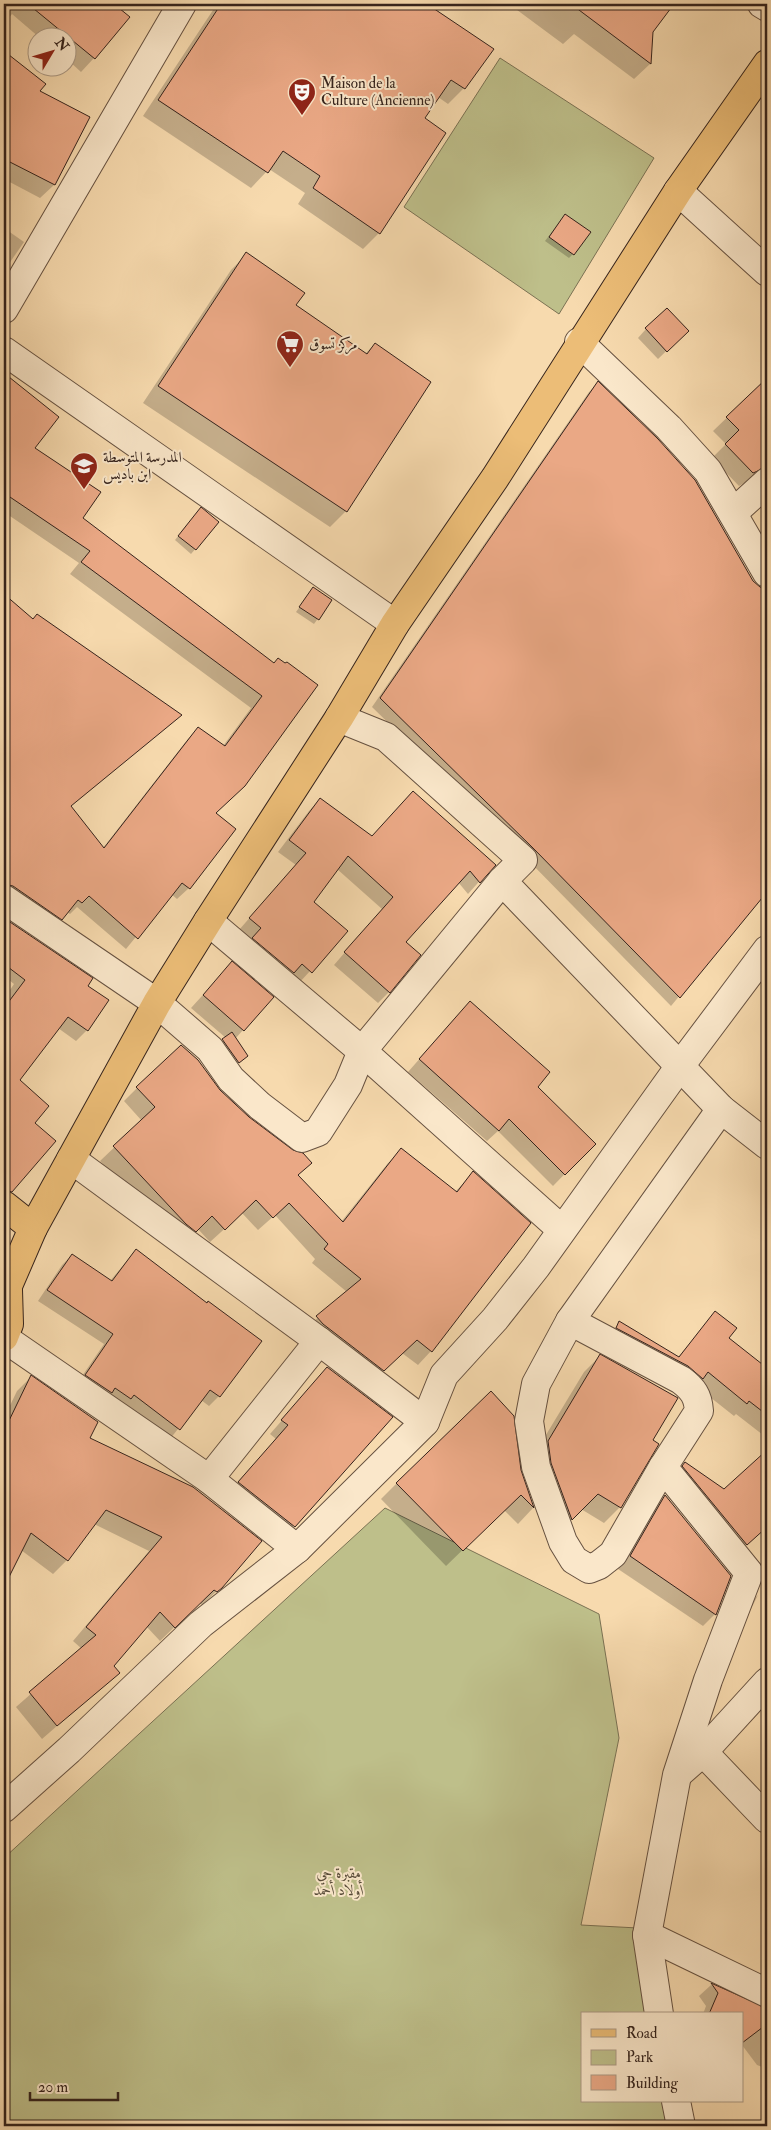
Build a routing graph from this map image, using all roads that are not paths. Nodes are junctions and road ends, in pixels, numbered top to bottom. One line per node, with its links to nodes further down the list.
1 (182, 4): 7 (street)
2 (762, 4): 3 (street)
3 (767, 7)
4 (767, 64): 5 (main road)
5 (678, 191): 6 (street); 8 (main road)
6 (767, 272)
7 (4, 309)
8 (579, 342): 11 (street); 13 (main road)
9 (4, 351): 13 (street)
10 (767, 482): 11 (street)
11 (733, 513): 12 (street)
12 (767, 573)
13 (395, 624): 14 (main road)
14 (339, 718): 15 (street); 17 (main road)
15 (502, 881): 20 (street); 21 (street)
16 (4, 899): 19 (street)
17 (208, 921): 19 (main road); 20 (street)
18 (767, 950): 21 (street)
19 (157, 1003): 20 (street); 24 (main road)
20 (362, 1051): 27 (street)
21 (680, 1066): 22 (street); 27 (street)
22 (721, 1109): 23 (street); 29 (street)
23 (767, 1145)
24 (71, 1159): 26 (main road); 31 (street)
25 (4, 1205): 26 (main road)
26 (33, 1228): 28 (main road)
27 (561, 1230): 32 (street)
28 (6, 1293): 30 (main road)
29 (570, 1321): 33 (street); 33 (street)
30 (4, 1337): 34 (street)
31 (319, 1341): 32 (street); 34 (street)
32 (425, 1422): 35 (street)
33 (663, 1467): 36 (street)
34 (209, 1478): 35 (street)
35 (297, 1549): 40 (street)
36 (758, 1581): 39 (street)
37 (767, 1682): 38 (street)
38 (702, 1752): 39 (street); 41 (street)
39 (677, 1775): 42 (street)
40 (4, 1808)
41 (767, 1819)
42 (647, 1935): 43 (street); 44 (street)
43 (767, 1993)
44 (660, 2012)
45 (676, 2102): 46 (street)
46 (681, 2126)

